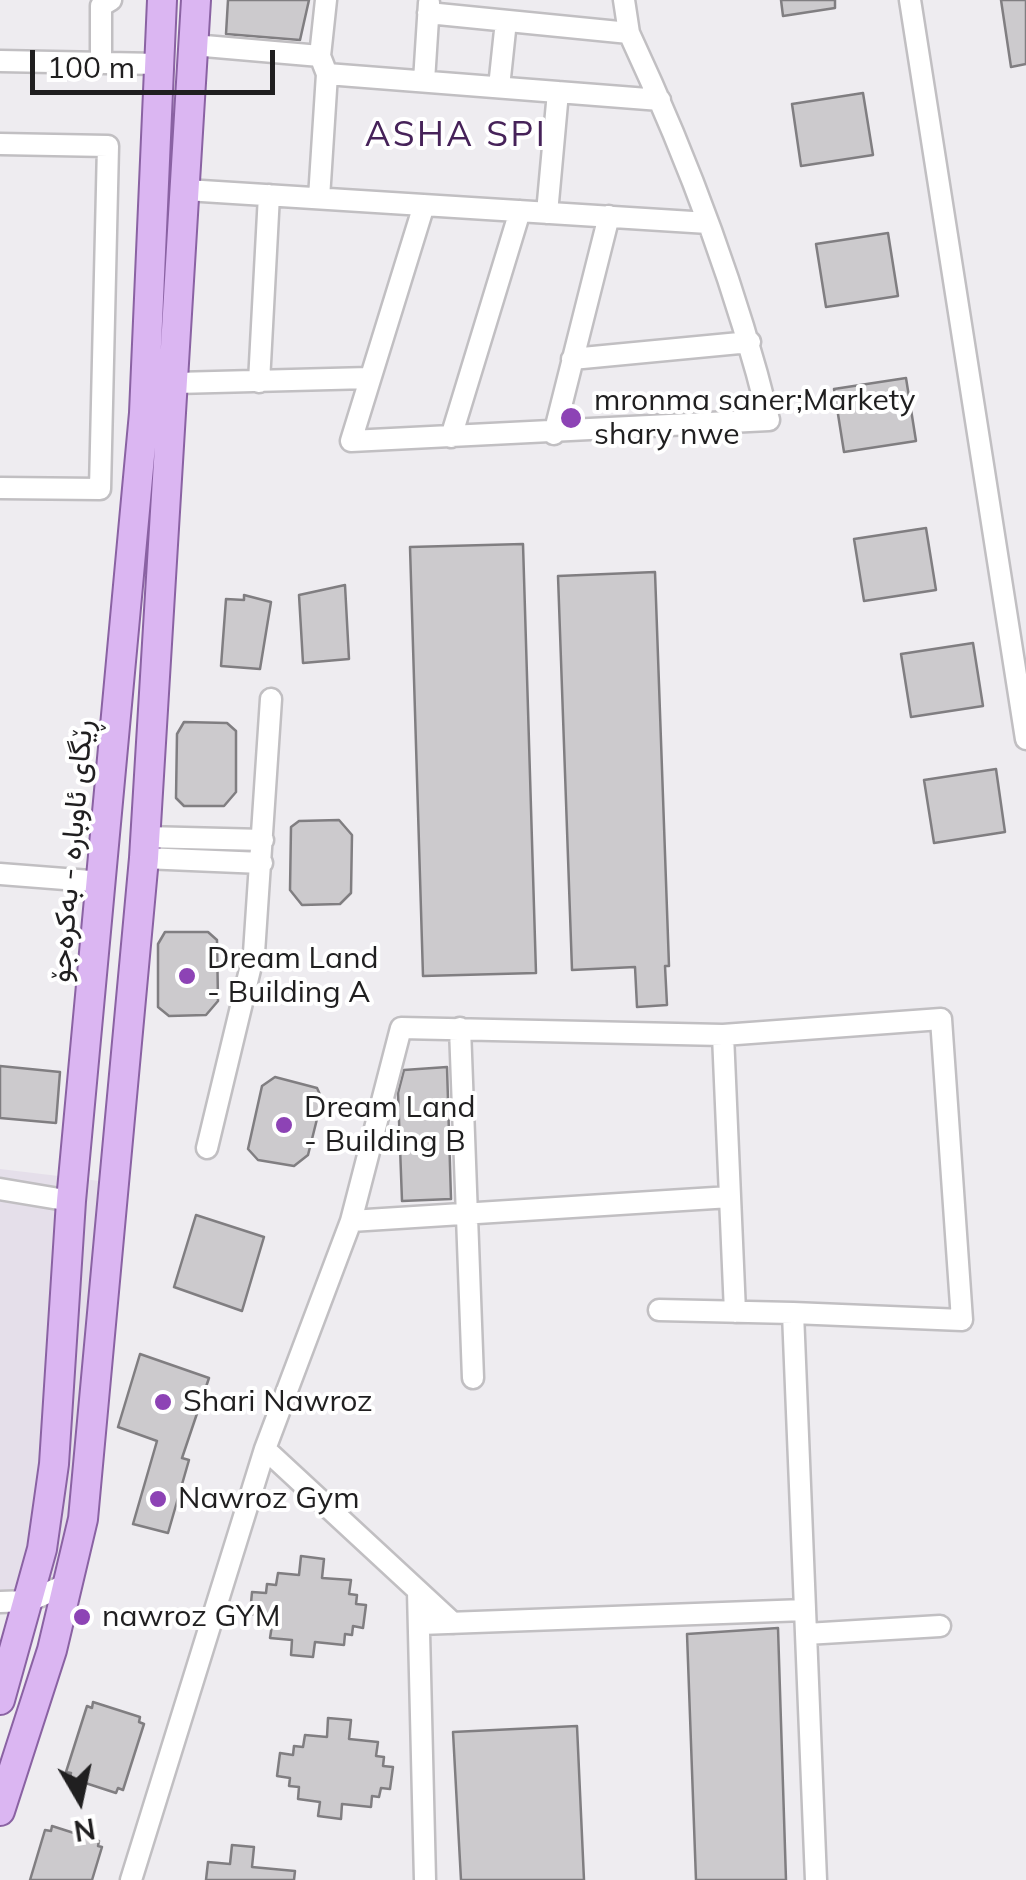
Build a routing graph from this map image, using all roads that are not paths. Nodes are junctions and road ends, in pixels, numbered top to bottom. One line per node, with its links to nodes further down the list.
1 (111, 0): 13 (street)
2 (162, 0): 14 (main road, ڕێگای ئاوبارە - بەکرەجۆ)
3 (196, 0): 11 (main road)
4 (326, 0): 15 (street)
5 (624, 0): 10 (street)
6 (910, 0): 43 (street)
7 (921, 0): 41 (street)
8 (429, 6): 9 (street); 16 (street)
9 (506, 20): 10 (street); 17 (street)
10 (629, 32): 19 (street)
11 (193, 45): 15 (street); 21 (main road)
12 (0, 60): 13 (street)
13 (101, 62): 14 (street)
14 (160, 64): 34 (main road, ڕێگای ئاوبارە - بەکرەجۆ)
15 (323, 64): 16 (street); 23 (street)
16 (424, 81): 17 (street)
17 (499, 88): 18 (street)
18 (558, 92): 19 (street); 26 (street)
19 (660, 100): 28 (street)
20 (0, 144): 40 (street)
21 (186, 190): 22 (street); 32 (main road)
22 (269, 196): 23 (street); 33 (street)
23 (320, 198): 24 (street)
24 (424, 205): 25 (street); 31 (street)
25 (520, 211): 26 (street); 37 (street)
26 (547, 212): 27 (street)
27 (609, 216): 28 (street); 30 (street)
28 (708, 223): 29 (street)
29 (750, 342): 30 (street); 36 (street)
30 (572, 360): 36 (street)
31 (369, 378): 33 (street); 37 (street)
32 (176, 382): 33 (street); 35 (main road)
33 (259, 382)
34 (144, 413): 35 (main road); 38 (main road, ڕێگای ئاوبارە - بەکرەجۆ)
35 (174, 417): 39 (main road)
36 (554, 434): 37 (street)
37 (451, 438)
38 (140, 462): 39 (main road); 48 (main road, ڕێگای ئاوبارە - بەکرەجۆ)
39 (170, 470): 45 (main road)
40 (0, 488)
41 (1026, 658)
42 (271, 699): 44 (street)
43 (1026, 739)
44 (263, 840): 45 (street); 46 (street)
45 (145, 848): 46 (street); 63 (main road)
46 (262, 863): 51 (street)
47 (0, 874): 48 (street)
48 (103, 882): 54 (main road, ڕێگای ئاوبارە - بەکرەجۆ)
49 (460, 1028): 50 (street); 55 (street); 56 (street)
50 (723, 1036): 53 (street); 59 (street)
51 (207, 1148)
52 (0, 1189): 54 (street)
53 (730, 1197): 55 (street); 58 (street)
54 (71, 1201): 62 (main road, ڕێگای ئاوبارە - بەکرەجۆ)
55 (467, 1210): 56 (street); 60 (street)
56 (350, 1221): 61 (street)
57 (658, 1310): 58 (street)
58 (735, 1312): 59 (street)
59 (794, 1313): 67 (street)
60 (474, 1378)
61 (265, 1449): 64 (street); 76 (street)
62 (42, 1549): 63 (main road); 65 (main road, ڕێگای ئاوبارە - بەکرەجۆ)
63 (73, 1569): 65 (street); 73 (main road)
64 (418, 1590): 68 (street); 69 (street)
65 (29, 1601): 66 (street); 72 (main road, ڕێگای ئاوبارە - بەکرەجۆ); 73 (street)
66 (0, 1602)
67 (805, 1610): 68 (street); 71 (street)
68 (452, 1623): 69 (street)
69 (420, 1624): 77 (street)
70 (940, 1626): 71 (street)
71 (806, 1634): 78 (street)
72 (13, 1657): 73 (main road); 74 (main road, ڕێگای ئاوبارە - بەکرەجۆ)
73 (49, 1660): 75 (main road)
74 (0, 1700)
75 (0, 1811)
76 (132, 1880)
77 (425, 1880)
78 (816, 1880)

